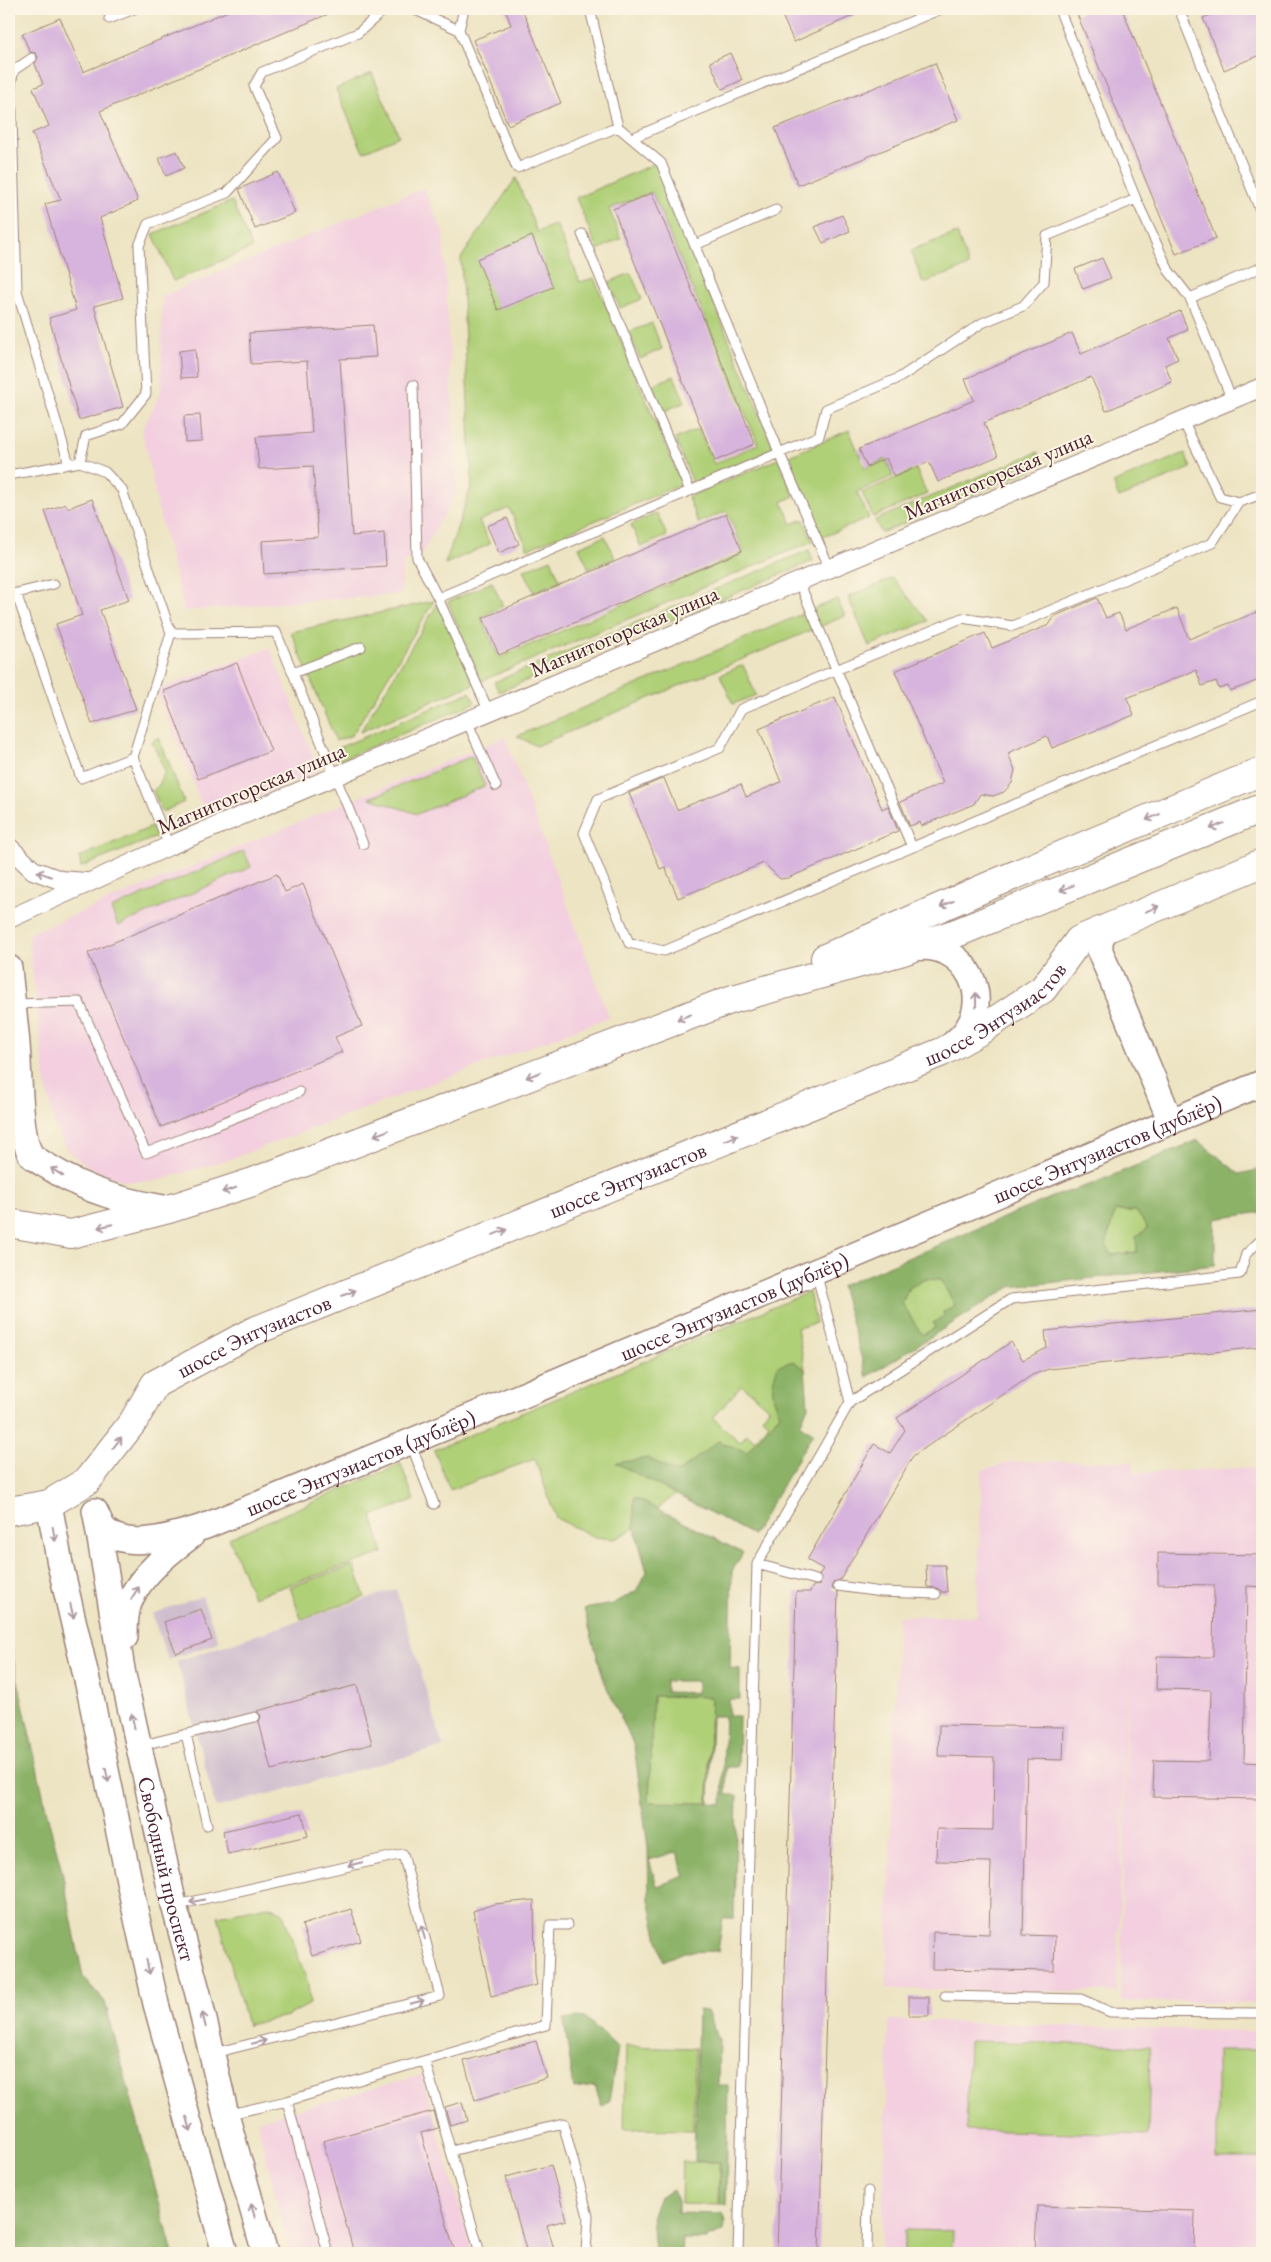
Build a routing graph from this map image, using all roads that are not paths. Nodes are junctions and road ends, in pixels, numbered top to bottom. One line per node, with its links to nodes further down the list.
1 (134, 9): 9 (lane)
2 (385, 9): 27 (lane)
3 (413, 9): 10 (lane)
4 (464, 9): 10 (lane)
5 (590, 9): 13 (lane)
6 (941, 9): 14 (lane)
7 (1059, 9): 15 (lane)
8 (1178, 9): 17 (lane)
9 (109, 19)
10 (459, 30): 13 (lane)
11 (32, 58): 12 (lane)
12 (11, 127): 28 (lane)
13 (618, 127): 14 (lane)
14 (632, 138): 19 (lane)
15 (1136, 200): 21 (lane); 26 (lane)
16 (776, 210): 19 (lane)
17 (1262, 215)
18 (582, 234): 30 (lane)
19 (695, 245): 26 (lane)
20 (1262, 267): 21 (lane)
21 (1190, 298): 24 (lane)
22 (413, 385): 37 (lane)
23 (1262, 387): 24 (street, Магнитогорская улица)
24 (1232, 400): 25 (street, Магнитогорская улица)
25 (1183, 420): 32 (lane); 33 (street, Магнитогорская улица)
26 (779, 452): 30 (lane); 33 (lane)
27 (80, 462): 28 (lane); 38 (lane)
28 (69, 464): 29 (lane)
29 (9, 475)
30 (690, 490): 37 (lane)
31 (1262, 494): 32 (lane)
32 (1239, 502): 40 (lane)
33 (830, 569): 34 (street, Магнитогорская улица)
34 (799, 582): 40 (lane); 43 (street, Магнитогорская улица)
35 (54, 584): 36 (lane)
36 (12, 594): 45 (lane)
37 (438, 598): 43 (lane)
38 (171, 633): 41 (lane); 45 (lane)
39 (361, 647): 41 (lane)
40 (836, 670): 53 (lane); 53 (lane)
41 (293, 673): 47 (lane)
42 (1262, 701): 53 (lane)
43 (489, 712): 44 (street, Магнитогорская улица)
44 (467, 721): 47 (street, Магнитогорская улица); 48 (lane)
45 (132, 757): 52 (lane)
46 (1262, 771): 60 (main road, one-way to 60)
47 (336, 776): 50 (lane); 52 (street, Магнитогорская улица)
48 (496, 786)
49 (1262, 808): 58 (main road, one-way to 58)
50 (363, 844)
51 (9, 846): 55 (street, Магнитогорская улица, one-way to 51)
52 (169, 846): 55 (street, Магнитогорская улица)
53 (912, 847)
54 (1262, 863): 57 (main road, one-way to 54)
55 (89, 882): 56 (street)
56 (9, 919)
57 (1095, 940): 62 (main road, шоссе Энтузиастов); 65 (main road)
58 (903, 951): 60 (main road); 62 (main road, one-way to 58)
59 (9, 968): 61 (main road)
60 (730, 1000): 66 (main road, one-way to 66)
61 (12, 1004): 64 (lane); 66 (main road, one-way to 61)
62 (942, 1052): 72 (main road, шоссе Энтузиастов, one-way to 62)
63 (1262, 1083): 65 (main road, шоссе Энтузиастов (дублёр))
64 (299, 1092)
65 (1171, 1122): 69 (main road, шоссе Энтузиастов (дублёр))
66 (169, 1209): 67 (main road, one-way to 67)
67 (9, 1223)
68 (1262, 1239): 70 (lane)
69 (816, 1272): 70 (lane); 71 (main road, шоссе Энтузиастов (дублёр))
70 (850, 1402): 78 (lane)
71 (410, 1442): 74 (lane); 77 (main road, шоссе Энтузиастов (дублёр))
72 (87, 1481): 73 (main road, шоссе Энтузиастов); 76 (main road, Свободный проспект)
73 (49, 1504): 75 (main road, шоссе Энтузиастов); 97 (main road, Свободный проспект, one-way to 97)
74 (434, 1504)
75 (9, 1511)
76 (95, 1511): 77 (main road, шоссе Энтузиастов (дублёр)); 82 (main road, Свободный проспект)
77 (206, 1526): 82 (main road, шоссе Энтузиастов (дублёр), one-way to 77)
78 (757, 1564): 79 (lane); 102 (lane)
79 (816, 1580)
80 (838, 1586): 81 (lane)
81 (936, 1594)
82 (123, 1675): 85 (main road, Свободный проспект, one-way to 82)
83 (255, 1717): 84 (lane)
84 (186, 1734): 85 (lane); 86 (lane)
85 (139, 1746): 87 (main road, Свободный проспект)
86 (207, 1825)
87 (174, 1905): 91 (main road, Свободный проспект, one-way to 87); 91 (lane, one-way to 87)
88 (567, 1925): 92 (lane)
89 (945, 1996): 90 (lane)
90 (1262, 2013)
91 (212, 2054): 94 (main road, Свободный проспект)
92 (425, 2061): 93 (lane); 95 (lane)
93 (286, 2101): 94 (lane); 99 (lane)
94 (226, 2115): 98 (main road, Свободный проспект, one-way to 94)
95 (451, 2151): 100 (lane); 101 (lane)
96 (868, 2191): 103 (lane)
97 (225, 2253)
98 (265, 2253)
99 (328, 2253)
100 (480, 2253)
101 (586, 2253)
102 (738, 2253)
103 (867, 2253)

